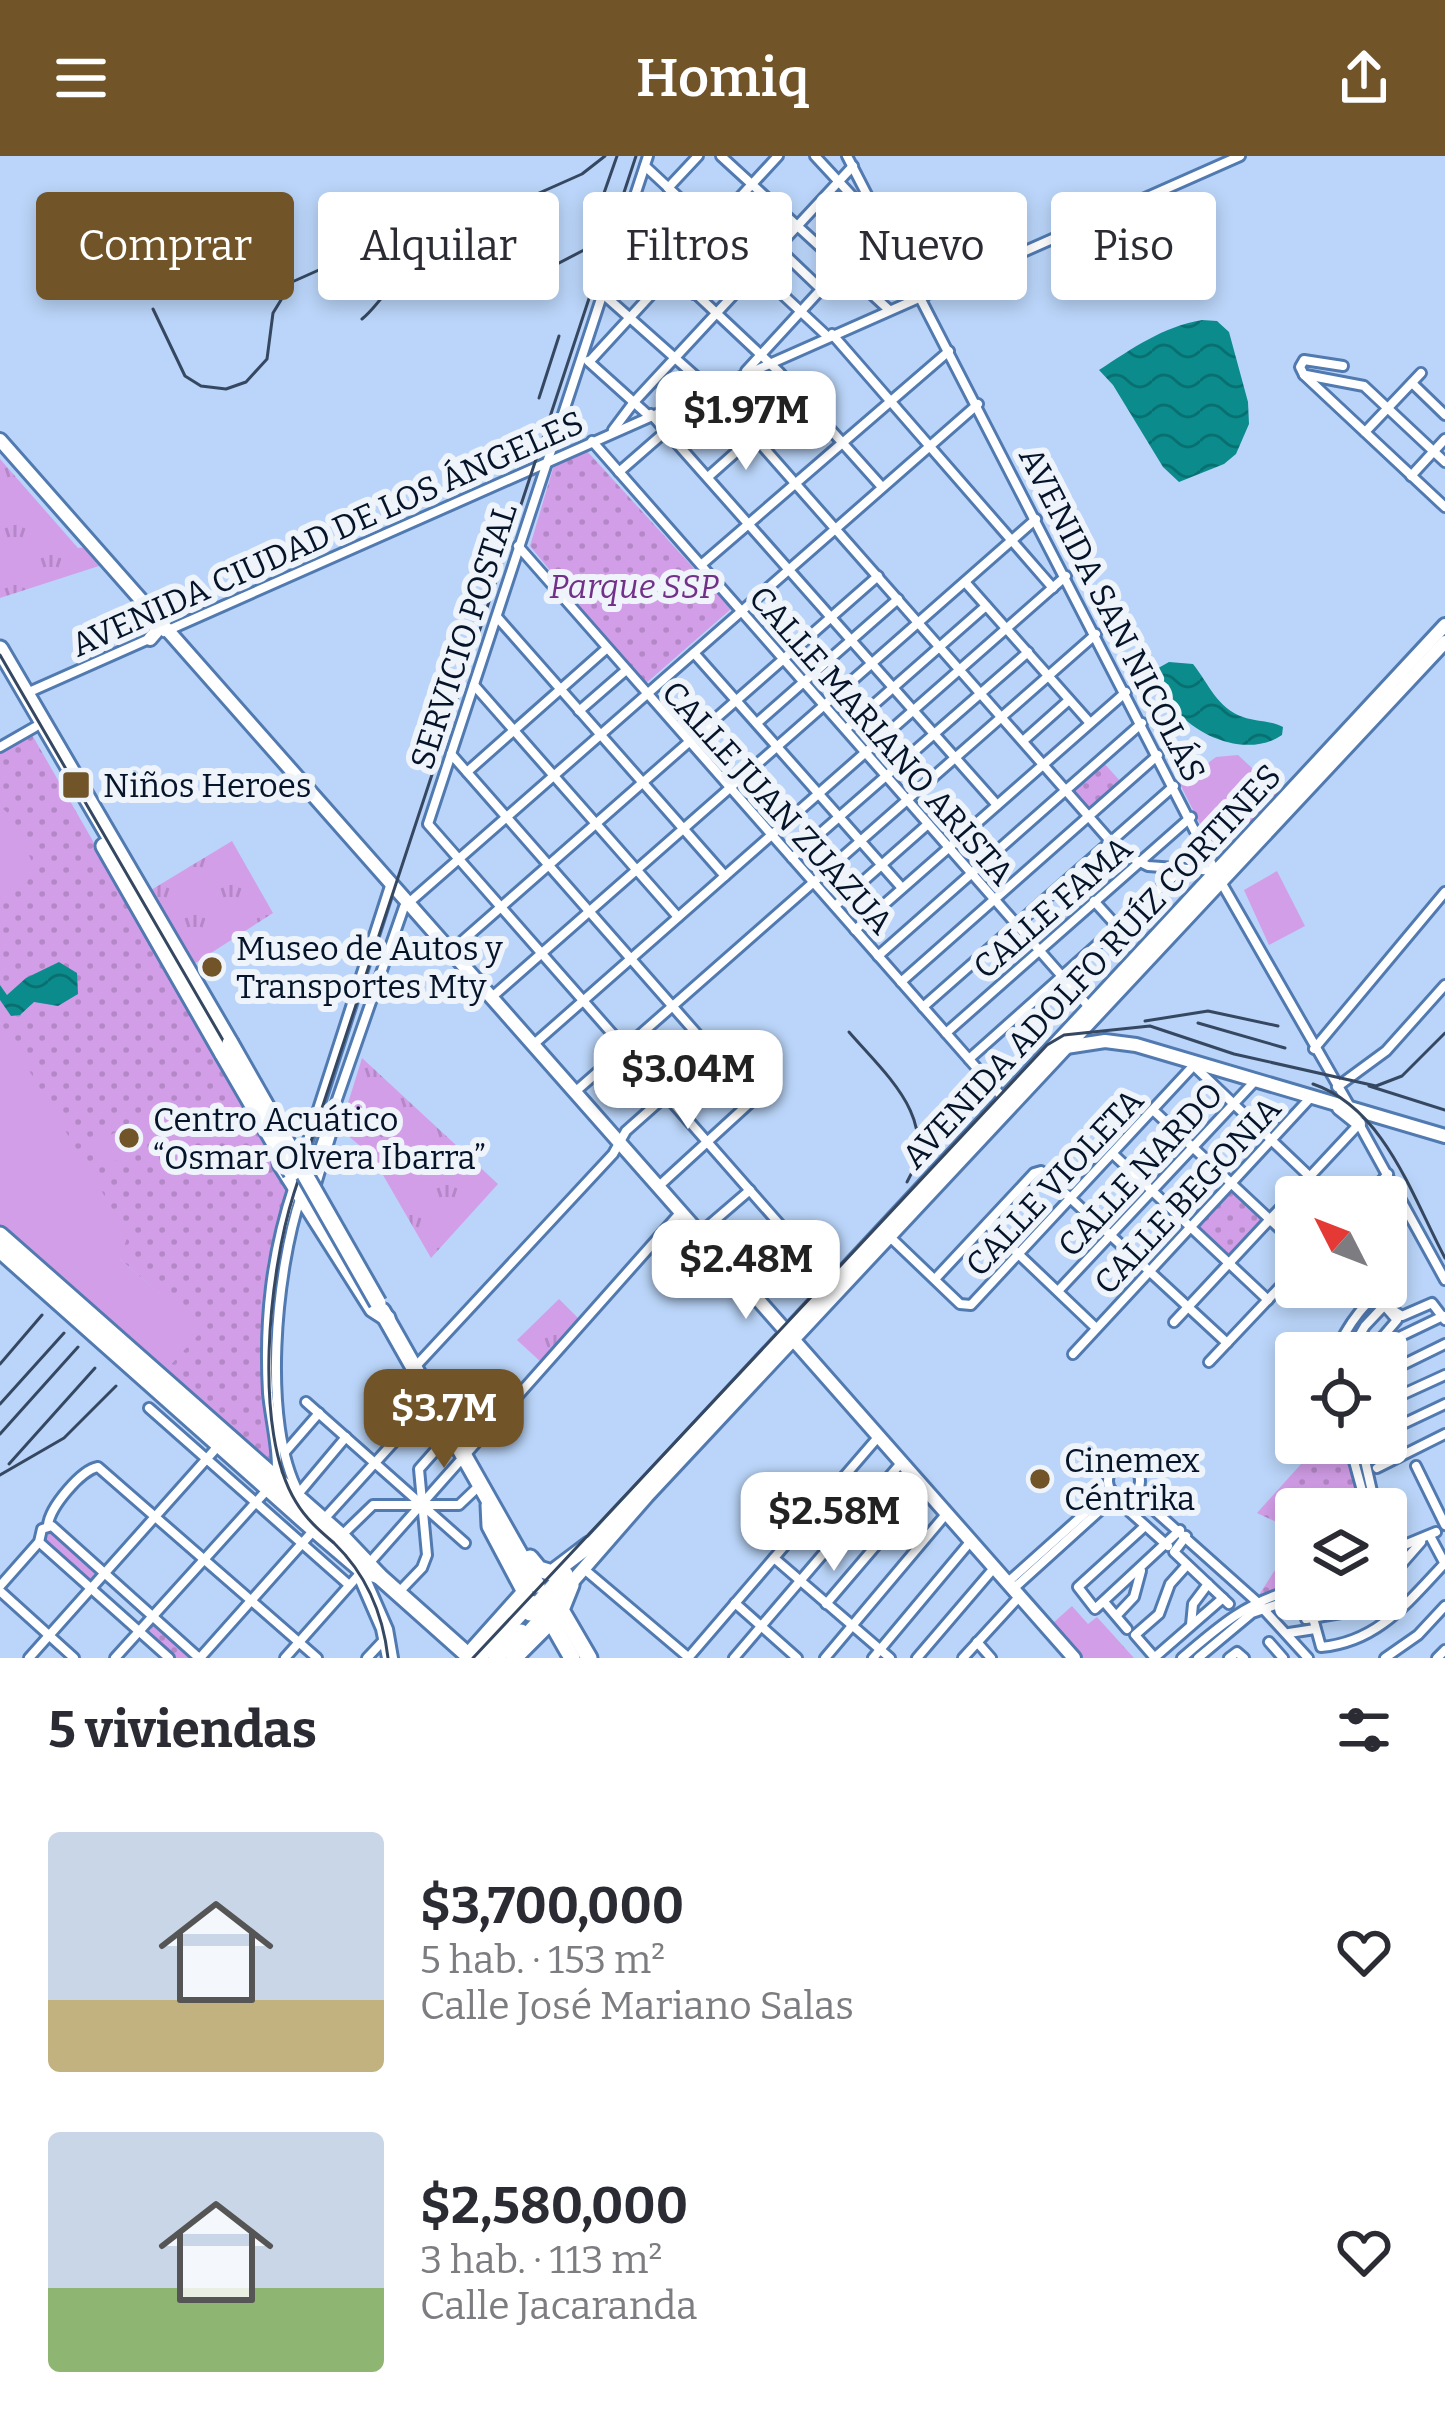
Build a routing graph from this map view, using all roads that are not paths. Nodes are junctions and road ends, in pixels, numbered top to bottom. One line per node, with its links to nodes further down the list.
1 (698, 156): 11 (street)
2 (721, 156): 10 (street)
3 (778, 156): 10 (street)
4 (815, 156): 9 (street)
5 (848, 156): 8 (street, AVENIDA SAN NICOLÁS)
6 (1240, 156): 20 (street, AVENIDA CIUDAD DE LOS ÁNGELES)
7 (646, 161): 11 (street); 12 (street, SERVICIO POSTAL)
8 (853, 166): 9 (street); 16 (street, AVENIDA SAN NICOLÁS)
9 (838, 181): 15 (street); 17 (street)
10 (752, 184): 14 (street); 17 (street)
11 (668, 188): 13 (street)
12 (636, 192)
13 (672, 192)
14 (745, 192)
15 (849, 192)
16 (865, 192)
17 (796, 226): 18 (street); 19 (street)
18 (792, 230)
19 (816, 244)
20 (1027, 249)
21 (792, 262): 22 (street)
22 (816, 285)
23 (816, 296): 34 (street)
24 (601, 300): 43 (street, SERVICIO POSTAL)
25 (609, 300): 36 (street)
26 (646, 300): 36 (street)
27 (701, 300): 35 (street)
28 (727, 300): 35 (street)
29 (790, 300): 34 (street)
30 (878, 300): 33 (street)
31 (909, 300): 33 (street, AVENIDA CIUDAD DE LOS ÁNGELES)
32 (923, 300): 40 (street, AVENIDA SAN NICOLÁS)
33 (888, 309): 37 (street, AVENIDA CIUDAD DE LOS ÁNGELES)
34 (802, 311): 37 (street); 38 (street)
35 (715, 314): 41 (street); 42 (street)
36 (630, 317): 41 (street); 43 (street)
37 (829, 335): 39 (street, AVENIDA CIUDAD DE LOS ÁNGELES); 49 (street)
38 (778, 336): 39 (street); 42 (street)
39 (793, 351): 42 (street, AVENIDA CIUDAD DE LOS ÁNGELES)
40 (950, 351): 49 (street); 51 (street, AVENIDA SAN NICOLÁS)
41 (675, 358): 48 (street); 50 (street)
42 (764, 358): 48 (street, AVENIDA CIUDAD DE LOS ÁNGELES); 62 (street)
43 (586, 360): 50 (street); 65 (street, SERVICIO POSTAL)
44 (1342, 367): 46 (street)
45 (1421, 373): 47 (street)
46 (1304, 375): 52 (street); 57 (street)
47 (1412, 383): 52 (street); 54 (street)
48 (710, 388): 53 (street, AVENIDA CIUDAD DE LOS ÁNGELES); 59 (street)
49 (890, 399): 62 (street); 63 (street)
50 (634, 402): 53 (street); 55 (street)
51 (978, 404): 63 (street); 73 (street, AVENIDA SAN NICOLÁS)
52 (1389, 408): 57 (street); 64 (street)
53 (649, 414): 55 (street, AVENIDA CIUDAD DE LOS ÁNGELES); 56 (street)
54 (1445, 415)
55 (613, 431): 61 (street, AVENIDA CIUDAD DE LOS ÁNGELES)
56 (666, 431): 67 (street); 69 (street)
57 (1365, 432): 68 (street)
58 (0, 436): 92 (main road)
59 (754, 436): 69 (street); 70 (street)
60 (1445, 439): 64 (street)
61 (592, 441): 65 (street, AVENIDA CIUDAD DE LOS ÁNGELES); 67 (street, CALLE MARIANO ARISTA)
62 (842, 441): 70 (street); 71 (street)
63 (929, 446): 71 (street); 76 (street)
64 (1434, 451): 66 (street); 68 (street)
65 (547, 461): 77 (street, SERVICIO POSTAL); 92 (street, AVENIDA CIUDAD DE LOS ÁNGELES)
66 (1445, 462)
67 (619, 472): 78 (street, CALLE MARIANO ARISTA)
68 (1411, 476): 72 (street)
69 (708, 477): 74 (street)
70 (795, 482): 74 (street); 75 (street)
71 (882, 487): 75 (street)
72 (1445, 507)
73 (1036, 519): 76 (street); 81 (street, AVENIDA SAN NICOLÁS)
74 (748, 524): 78 (street); 79 (street)
75 (836, 527): 79 (street); 80 (street)
76 (1012, 541): 82 (street); 83 (street)
77 (518, 546): 87 (street, SERVICIO POSTAL); 99 (street, CALLE JUAN ZUAZUA)
78 (701, 566): 86 (street, CALLE MARIANO ARISTA)
79 (789, 569): 86 (street); 88 (street)
80 (878, 576): 84 (street); 88 (street)
81 (1066, 576): 83 (street); 93 (street, AVENIDA SAN NICOLÁS)
82 (965, 582): 85 (street); 89 (street)
83 (1053, 587): 91 (street)
84 (898, 599): 89 (street); 95 (street)
85 (986, 606): 91 (street); 97 (street)
86 (741, 611): 101 (street); 102 (street, CALLE MARIANO ARISTA)
87 (496, 616): 108 (street, SERVICIO POSTAL); 111 (street)
88 (831, 617): 95 (street); 102 (street)
89 (919, 623): 97 (street); 103 (street)
90 (1445, 625): 170 (main road, AVENIDA ADOLFO RUÍZ CORTINES)
91 (1007, 628): 100 (street); 104 (street)
92 (169, 629): 94 (main road); 171 (main road)
93 (1096, 634): 106 (street); 112 (street, AVENIDA SAN NICOLÁS)
94 (150, 638): 109 (street, AVENIDA CIUDAD DE LOS ÁNGELES)
95 (851, 640): 103 (street); 107 (street)
96 (1445, 642): 170 (main road, AVENIDA ADOLFO RUÍZ CORTINES)
97 (940, 646): 104 (street); 110 (street)
98 (0, 649): 115 (highway)
99 (605, 649): 105 (street, CALLE JUAN ZUAZUA); 111 (street)
100 (1028, 652): 106 (street); 113 (street)
101 (694, 653): 114 (street); 116 (street)
102 (783, 658): 107 (street, CALLE MARIANO ARISTA); 116 (street)
103 (873, 664): 110 (street); 118 (street)
104 (960, 670): 113 (street); 120 (street)
105 (625, 671): 114 (street, CALLE JUAN ZUAZUA); 119 (street)
106 (1049, 676): 117 (street); 121 (street)
107 (804, 682): 118 (street, CALLE MARIANO ARISTA); 122 (street)
108 (473, 684): 126 (street); 134 (street, SERVICIO POSTAL)
109 (43, 686): 115 (street); 115 (street, AVENIDA CIUDAD DE LOS ÁNGELES)
110 (893, 687): 120 (street); 125 (street)
111 (560, 690): 119 (street); 126 (street)
112 (1126, 692): 123 (street); 124 (street, AVENIDA SAN NICOLÁS)
113 (981, 694): 121 (street); 128 (street)
114 (646, 695): 127 (street); 130 (street, CALLE JUAN ZUAZUA)
115 (22, 696): 131 (street, AVENIDA CIUDAD DE LOS ÁNGELES); 155 (highway); 160 (highway)
116 (736, 700): 122 (street); 130 (street)
117 (1070, 700): 123 (street); 129 (street)
118 (825, 706): 125 (street, CALLE MARIANO ARISTA); 132 (street)
119 (579, 711): 127 (street)
120 (914, 711): 128 (street); 133 (street)
121 (1001, 717): 129 (street); 136 (street)
122 (757, 723): 132 (street)
123 (1090, 723): 137 (street)
124 (1142, 723): 135 (street, AVENIDA SAN NICOLÁS); 144 (street)
125 (846, 729): 133 (street, CALLE MARIANO ARISTA)
126 (514, 731): 138 (street); 140 (street)
127 (601, 735): 140 (street); 141 (street)
128 (935, 735): 136 (street); 139 (street)
129 (1023, 741): 137 (street)
130 (689, 742): 141 (street); 143 (street, CALLE JUAN ZUAZUA)
131 (0, 745)
132 (778, 747): 143 (street); 145 (street)
133 (866, 753): 139 (street, CALLE MARIANO ARISTA); 145 (street)
134 (451, 754): 138 (street); 162 (street, SERVICIO POSTAL)
135 (1158, 754): 142 (street, AVENIDA SAN NICOLÁS); 148 (street)
136 (956, 758): 146 (street); 147 (street)
137 (1043, 764): 144 (street); 147 (street)
138 (467, 772): 151 (street)
139 (887, 776): 146 (street, CALLE MARIANO ARISTA); 149 (street)
140 (554, 777): 151 (street); 153 (street)
141 (642, 783): 153 (street); 154 (street)
142 (1174, 785): 150 (street, AVENIDA SAN NICOLÁS); 158 (street)
143 (730, 788): 154 (street); 156 (street, CALLE JUAN ZUAZUA)
144 (1066, 791): 148 (street); 168 (street)
145 (819, 794): 149 (street); 156 (street)
146 (907, 800): 152 (street, CALLE MARIANO ARISTA); 157 (street)
147 (997, 805): 159 (street)
148 (1088, 816): 158 (street); 175 (street)
149 (840, 817): 157 (street); 161 (street)
150 (1191, 817): 163 (street, CALLE FAMA); 170 (street, AVENIDA SAN NICOLÁS)
151 (507, 818): 162 (street); 165 (street)
152 (928, 823): 159 (street, CALLE MARIANO ARISTA); 164 (street)
153 (596, 824): 165 (street); 167 (street)
154 (683, 829): 167 (street); 169 (street)
155 (108, 834): 160 (highway); 202 (highway)
156 (772, 835): 161 (street, CALLE JUAN ZUAZUA); 169 (street)
157 (861, 841): 164 (street); 172 (street)
158 (1111, 842): 163 (street); 184 (street)
159 (949, 848): 168 (street, CALLE MARIANO ARISTA); 173 (street)
160 (108, 854): 198 (highway)
161 (792, 858): 172 (street, CALLE JUAN ZUAZUA)
162 (458, 859): 177 (street); 180 (street)
163 (1138, 863): 166 (street); 176 (street, CALLE FAMA)
164 (881, 865): 173 (street); 179 (street)
165 (549, 866): 180 (street); 181 (street)
166 (1182, 869): 170 (street); 186 (street)
167 (636, 870): 181 (street); 183 (street)
168 (972, 874): 175 (street, CALLE MARIANO ARISTA); 190 (street)
169 (725, 876): 183 (street)
170 (1219, 876): 195 (main road, AVENIDA ADOLFO RUÍZ CORTINES); 210 (street, AVENIDA SAN NICOLÁS)
171 (392, 882): 177 (main road); 203 (street)
172 (814, 883): 179 (street, CALLE JUAN ZUAZUA); 200 (street)
173 (902, 888): 185 (street)
174 (1445, 892): 178 (street)
175 (995, 899): 184 (street, CALLE MARIANO ARISTA); 193 (street)
176 (1094, 901): 186 (street); 187 (street, CALLE FAMA)
177 (409, 902): 188 (main road); 204 (street)
178 (1435, 904): 182 (street); 210 (street)
179 (835, 906): 185 (street, CALLE JUAN ZUAZUA)
180 (501, 908): 188 (street); 189 (street)
181 (589, 912): 189 (street); 191 (street)
182 (1445, 916)
183 (678, 918): 191 (street)
184 (1017, 925): 187 (street, CALLE MARIANO ARISTA); 201 (street)
185 (855, 930): 190 (street, CALLE JUAN ZUAZUA)
186 (1121, 930): 192 (street)
187 (1039, 949): 192 (street, CALLE MARIANO ARISTA); 205 (street, CALLE FAMA)
188 (452, 950): 196 (main road)
189 (542, 954): 196 (street); 197 (street)
190 (878, 956): 193 (street, CALLE JUAN ZUAZUA)
191 (631, 960): 197 (street); 200 (street)
192 (1062, 975): 199 (street, CALLE MARIANO ARISTA); 212 (street)
193 (901, 982): 201 (street, CALLE JUAN ZUAZUA)
194 (1445, 985): 216 (street)
195 (1109, 994): 199 (main road, AVENIDA ADOLFO RUÍZ CORTINES); 206 (main road, AVENIDA ADOLFO RUÍZ CORTINES)
196 (492, 997): 207 (main road)
197 (584, 1000): 207 (street); 209 (street)
198 (193, 1001): 208 (highway); 238 (highway)
199 (1089, 1006): 206 (main road, AVENIDA ADOLFO RUÍZ CORTINES)
200 (673, 1007): 209 (street); 211 (street)
201 (923, 1007): 205 (street, CALLE JUAN ZUAZUA)
202 (214, 1014): 208 (highway); 237 (highway)
203 (346, 1021): 204 (street); 237 (street)
204 (362, 1024): 237 (street)
205 (946, 1033): 212 (street, CALLE JUAN ZUAZUA)
206 (1063, 1042): 213 (main road); 214 (main road, AVENIDA ADOLFO RUÍZ CORTINES); 223 (main road)
207 (534, 1044): 217 (main road)
208 (226, 1048): 268 (highway, bridge)
209 (626, 1048): 217 (street); 218 (street)
210 (1315, 1048): 216 (street, AVENIDA SAN NICOLÁS)
211 (714, 1053): 218 (street); 229 (street)
212 (968, 1059): 220 (street, CALLE JUAN ZUAZUA)
213 (1195, 1064): 215 (main road); 222 (street); 224 (street, CALLE VIOLETA)
214 (1034, 1074): 220 (main road, AVENIDA ADOLFO RUÍZ CORTINES); 252 (main road, AVENIDA ADOLFO RUÍZ CORTINES)
215 (1257, 1079): 219 (main road); 222 (street, CALLE NARDO)
216 (1337, 1087): 223 (street, AVENIDA SAN NICOLÁS)
217 (576, 1091): 228 (main road)
218 (667, 1095): 228 (street); 229 (street)
219 (1313, 1095): 221 (main road); 227 (street, CALLE BEGONIA)
220 (1004, 1099): 260 (main road, AVENIDA ADOLFO RUÍZ CORTINES)
221 (1328, 1100): 223 (main road); 225 (main road)
222 (1233, 1104): 227 (street); 230 (street, CALLE NARDO)
223 (1348, 1104): 225 (street, AVENIDA SAN NICOLÁS); 226 (main road)
224 (1154, 1110): 230 (street); 231 (street, CALLE VIOLETA)
225 (1359, 1124): 232 (street, AVENIDA SAN NICOLÁS); 234 (street)
226 (1445, 1133)
227 (1271, 1140): 233 (street); 235 (street, CALLE BEGONIA)
228 (620, 1142): 236 (main road); 284 (street)
229 (709, 1142): 236 (street); 239 (street)
230 (1193, 1147): 235 (street); 240 (street, CALLE NARDO)
231 (1113, 1154): 240 (street); 241 (street, CALLE VIOLETA)
232 (1388, 1174): 259 (street, AVENIDA SAN NICOLÁS)
233 (1309, 1176)
234 (1311, 1176)
235 (1230, 1184): 244 (street); 247 (street, CALLE BEGONIA)
236 (659, 1186): 242 (main road)
237 (316, 1189): 238 (highway); 238 (highway); 268 (highway)
238 (298, 1190): 299 (street); 308 (street)
239 (750, 1190): 248 (street); 251 (street)
240 (1152, 1190): 247 (street); 249 (street, CALLE NARDO)
241 (1072, 1198): 245 (street); 249 (street); 254 (street, CALLE VIOLETA)
242 (681, 1211): 248 (main road); 301 (street)
243 (1275, 1215): 244 (street)
244 (1270, 1220): 246 (street); 255 (street)
245 (986, 1224): 254 (street); 257 (street)
246 (1275, 1225)
247 (1190, 1227): 255 (street); 256 (street, CALLE BEGONIA)
248 (700, 1233): 258 (main road)
249 (1111, 1234): 256 (street); 261 (street, CALLE NARDO)
250 (0, 1235): 285 (highway)
251 (791, 1237): 258 (street); 260 (street)
252 (889, 1237): 257 (street, CALLE VIOLETA); 277 (main road, AVENIDA ADOLFO RUÍZ CORTINES)
253 (0, 1250): 276 (highway)
254 (1019, 1255): 257 (street, CALLE VIOLETA); 261 (street)
255 (1229, 1264): 263 (street); 264 (street)
256 (1150, 1271): 264 (street); 272 (street, CALLE BEGONIA)
257 (935, 1279)
258 (742, 1280): 277 (main road)
259 (1445, 1280)
260 (832, 1284): 277 (main road, AVENIDA ADOLFO RUÍZ CORTINES)
261 (1058, 1292): 272 (street)
262 (1275, 1292): 263 (street)
263 (1268, 1300): 279 (street)
264 (1189, 1307): 271 (street); 279 (street)
265 (1366, 1308): 273 (street)
266 (1382, 1308): 274 (street)
267 (1387, 1308): 269 (street)
268 (382, 1311): 284 (highway)
269 (1400, 1318): 270 (street); 275 (street)
270 (1444, 1318): 278 (street)
271 (1174, 1322)
272 (1096, 1328): 281 (street, CALLE BEGONIA)
273 (1345, 1332)
274 (1361, 1332)
275 (1388, 1332)
276 (94, 1333): 285 (highway); 298 (highway)
277 (790, 1335): 296 (main road); 330 (main road, AVENIDA ADOLFO RUÍZ CORTINES); 338 (main road, AVENIDA ADOLFO RUÍZ CORTINES)
278 (1407, 1335)
279 (1227, 1343): 282 (street)
280 (1445, 1345): 283 (street)
281 (1072, 1354)
282 (1209, 1362)
283 (1407, 1362)
284 (415, 1367): 288 (highway)
285 (155, 1373): 308 (highway)
286 (1445, 1375): 287 (street)
287 (1407, 1392)
288 (432, 1400): 294 (highway); 304 (street)
289 (306, 1402): 292 (street)
290 (1445, 1404): 293 (street)
291 (149, 1408): 302 (street)
292 (319, 1413): 297 (street); 299 (street)
293 (1407, 1422)
294 (451, 1433): 301 (highway); 316 (street)
295 (1445, 1434): 300 (street)
296 (879, 1436): 303 (main road); 333 (street)
297 (346, 1437): 304 (street); 311 (street)
298 (219, 1445): 302 (street); 308 (highway)
299 (285, 1452): 311 (street)
300 (1407, 1452)
301 (465, 1457): 309 (highway); 316 (street)
302 (206, 1459): 314 (street); 319 (street)
303 (902, 1462): 310 (main road); 343 (street)
304 (375, 1463): 316 (street); 320 (street)
305 (1384, 1464): 307 (street)
306 (1416, 1466): 323 (street)
307 (1377, 1468)
308 (271, 1484): 314 (street); 320 (highway)
309 (480, 1485): 315 (highway); 316 (street)
310 (925, 1488): 318 (main road); 355 (street)
311 (299, 1492): 320 (street)
312 (1114, 1492): 313 (street); 313 (street); 349 (street)
313 (1135, 1493): 324 (street)
314 (255, 1502): 329 (street); 334 (street)
315 (489, 1502): 330 (highway); 346 (highway); 379 (highway)
316 (422, 1504): 325 (street); 328 (street); 340 (street); 350 (street)
317 (1129, 1511): 322 (street)
318 (947, 1514): 326 (main road); 364 (street)
319 (155, 1516): 321 (street); 334 (street); 341 (street)
320 (316, 1520): 325 (highway); 329 (street); 340 (highway)
321 (49, 1523): 327 (street); 341 (street)
322 (1144, 1526): 331 (street); 353 (street)
323 (1445, 1526)
324 (1183, 1533): 331 (street); 336 (street); 356 (street)
325 (341, 1536): 340 (highway)
326 (971, 1540): 337 (main road); 378 (street)
327 (39, 1542): 347 (street); 348 (street)
328 (465, 1543)
329 (302, 1544): 345 (street); 352 (street)
330 (589, 1545): 342 (main road, AVENIDA ADOLFO RUÍZ CORTINES)
331 (1166, 1545): 339 (street)
332 (1407, 1546): 335 (street)
333 (774, 1558): 343 (street); 354 (street)
334 (204, 1560): 352 (street); 359 (street)
335 (1445, 1563): 375 (street)
336 (1187, 1564): 344 (street); 405 (street)
337 (994, 1568): 349 (main road); 401 (street)
338 (584, 1570): 342 (main road, AVENIDA ADOLFO RUÍZ CORTINES); 395 (street)
339 (1141, 1570): 353 (street); 358 (street)
340 (367, 1571): 345 (street); 350 (highway); 371 (street); 390 (street)
341 (104, 1574): 347 (street); 359 (street)
342 (568, 1580): 360 (highway); 379 (main road, AVENIDA ADOLFO RUÍZ CORTINES); 394 (highway)
343 (800, 1582): 355 (street); 363 (street)
344 (1208, 1584): 362 (street); 362 (street)
345 (350, 1585): 372 (street)
346 (534, 1587)
347 (92, 1588): 367 (street); 369 (street)
348 (0, 1589): 369 (street)
349 (1014, 1589): 373 (street); 404 (main road)
350 (398, 1593): 379 (highway)
351 (1275, 1599): 356 (street)
352 (251, 1601): 372 (street); 386 (street)
353 (1105, 1603): 358 (street)
354 (735, 1604): 363 (street); 395 (street)
355 (826, 1604): 364 (street)
356 (1260, 1604): 370 (street); 406 (street); 407 (street)
357 (1445, 1606): 411 (street)
358 (1117, 1615): 366 (street)
359 (153, 1616): 367 (street); 386 (street)
360 (546, 1616): 391 (main road); 392 (highway); 393 (highway)
361 (1326, 1620): 365 (street)
362 (1190, 1625): 405 (street)
363 (761, 1626): 376 (street); 396 (street)
364 (852, 1626): 378 (street); 399 (street)
365 (1313, 1626): 370 (street); 375 (street)
366 (1127, 1629)
367 (140, 1631): 384 (street); 385 (street)
368 (521, 1632): 391 (highway)
369 (49, 1636): 382 (street); 383 (street)
370 (1292, 1636): 409 (street)
371 (384, 1640): 389 (street); 390 (street)
372 (299, 1642): 387 (street); 388 (street)
373 (977, 1642): 402 (street); 403 (street)
374 (1269, 1642): 381 (street)
375 (1341, 1645): 410 (street)
376 (786, 1649): 397 (street); 398 (street)
377 (1445, 1650): 412 (street)
378 (876, 1654): 400 (street)
379 (473, 1656)
380 (1242, 1656): 408 (street)
381 (1280, 1657)
382 (29, 1658)
383 (74, 1658)
384 (115, 1658)
385 (169, 1658)
386 (200, 1658)
387 (285, 1658)
388 (317, 1658)
389 (367, 1658)
390 (390, 1658)
391 (500, 1658)
392 (514, 1658)
393 (576, 1658)
394 (589, 1658)
395 (688, 1658)
396 (734, 1658)
397 (778, 1658)
398 (797, 1658)
399 (825, 1658)
400 (890, 1658)
401 (917, 1658)
402 (963, 1658)
403 (991, 1658)
404 (1074, 1658)
405 (1155, 1658)
406 (1182, 1658)
407 (1198, 1658)
408 (1229, 1658)
409 (1308, 1658)
410 (1344, 1658)
411 (1385, 1658)
412 (1436, 1658)

